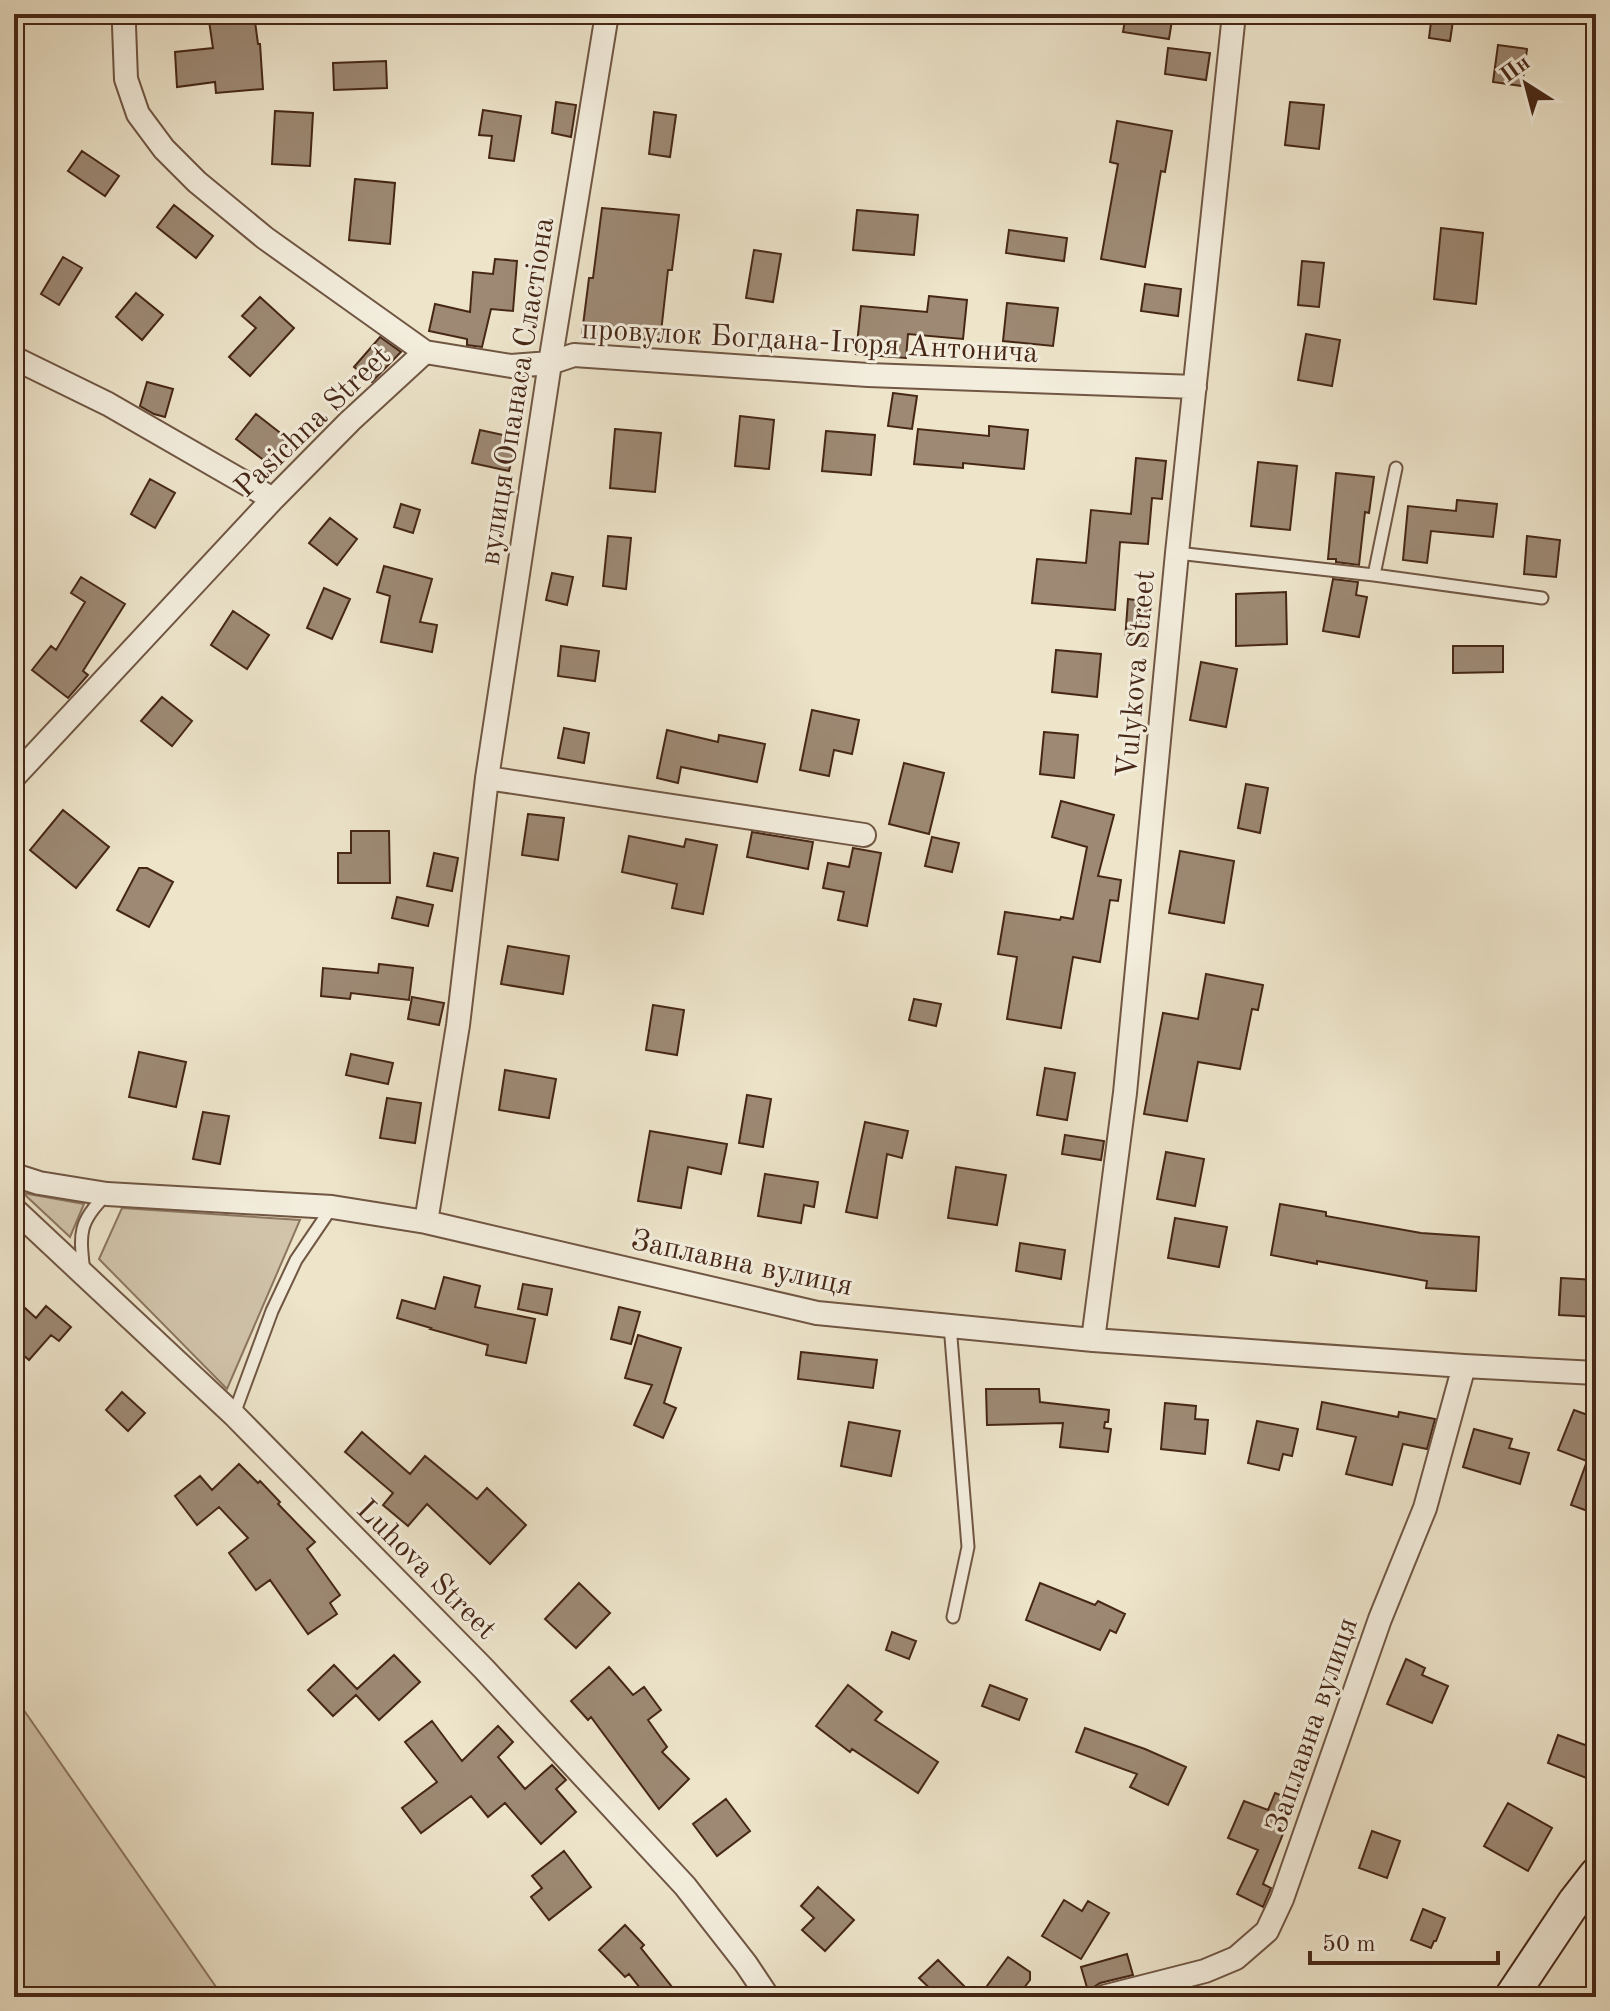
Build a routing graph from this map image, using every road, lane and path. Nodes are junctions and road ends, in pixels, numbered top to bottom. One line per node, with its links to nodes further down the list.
1 (125, 14): 4 (street, Pasichna Street)
2 (607, 14): 6 (street, вулиця Опанаса Сластіона)
3 (1234, 14): 7 (street, Vulykova Street)
4 (425, 352): 6 (street, провулок Богдана-Ігоря Антонича); 9 (street, Pasichna Street)
5 (14, 358): 9 (street)
6 (550, 363): 7 (street, провулок Богдана-Ігоря Антонича); 14 (street, вулиця Опанаса Сластіона)
7 (1195, 387): 10 (street, Vulykova Street)
8 (1396, 468): 11 (lane)
9 (273, 499): 13 (street, Pasichna Street)
10 (1177, 553): 11 (lane); 23 (street, Vulykova Street)
11 (1374, 575): 12 (lane)
12 (1542, 598)
13 (14, 777)
14 (487, 778): 15 (street); 20 (street, вулиця Опанаса Сластіона)
15 (864, 835)
16 (14, 1175): 17 (street, Заплавна вулиця)
17 (107, 1194): 18 (street, Заплавна вулиця); 21 (lane)
18 (332, 1207): 20 (street, Заплавна вулиця); 26 (lane)
19 (14, 1209): 21 (street, Luhova Street)
20 (426, 1222): 22 (street, Заплавна вулиця)
21 (85, 1277): 26 (street, Luhova Street)
22 (950, 1325): 23 (street, Заплавна вулиця); 27 (lane)
23 (1093, 1340): 24 (street, Заплавна вулиця)
24 (1464, 1366): 25 (street, Заплавна вулиця); 30 (street, Заплавна вулиця)
25 (1596, 1373)
26 (234, 1415): 29 (street, Luhova Street)
27 (953, 1617)
28 (1596, 1874): 31 (street)
29 (768, 1997)
30 (1103, 1997)
31 (1511, 1997)

